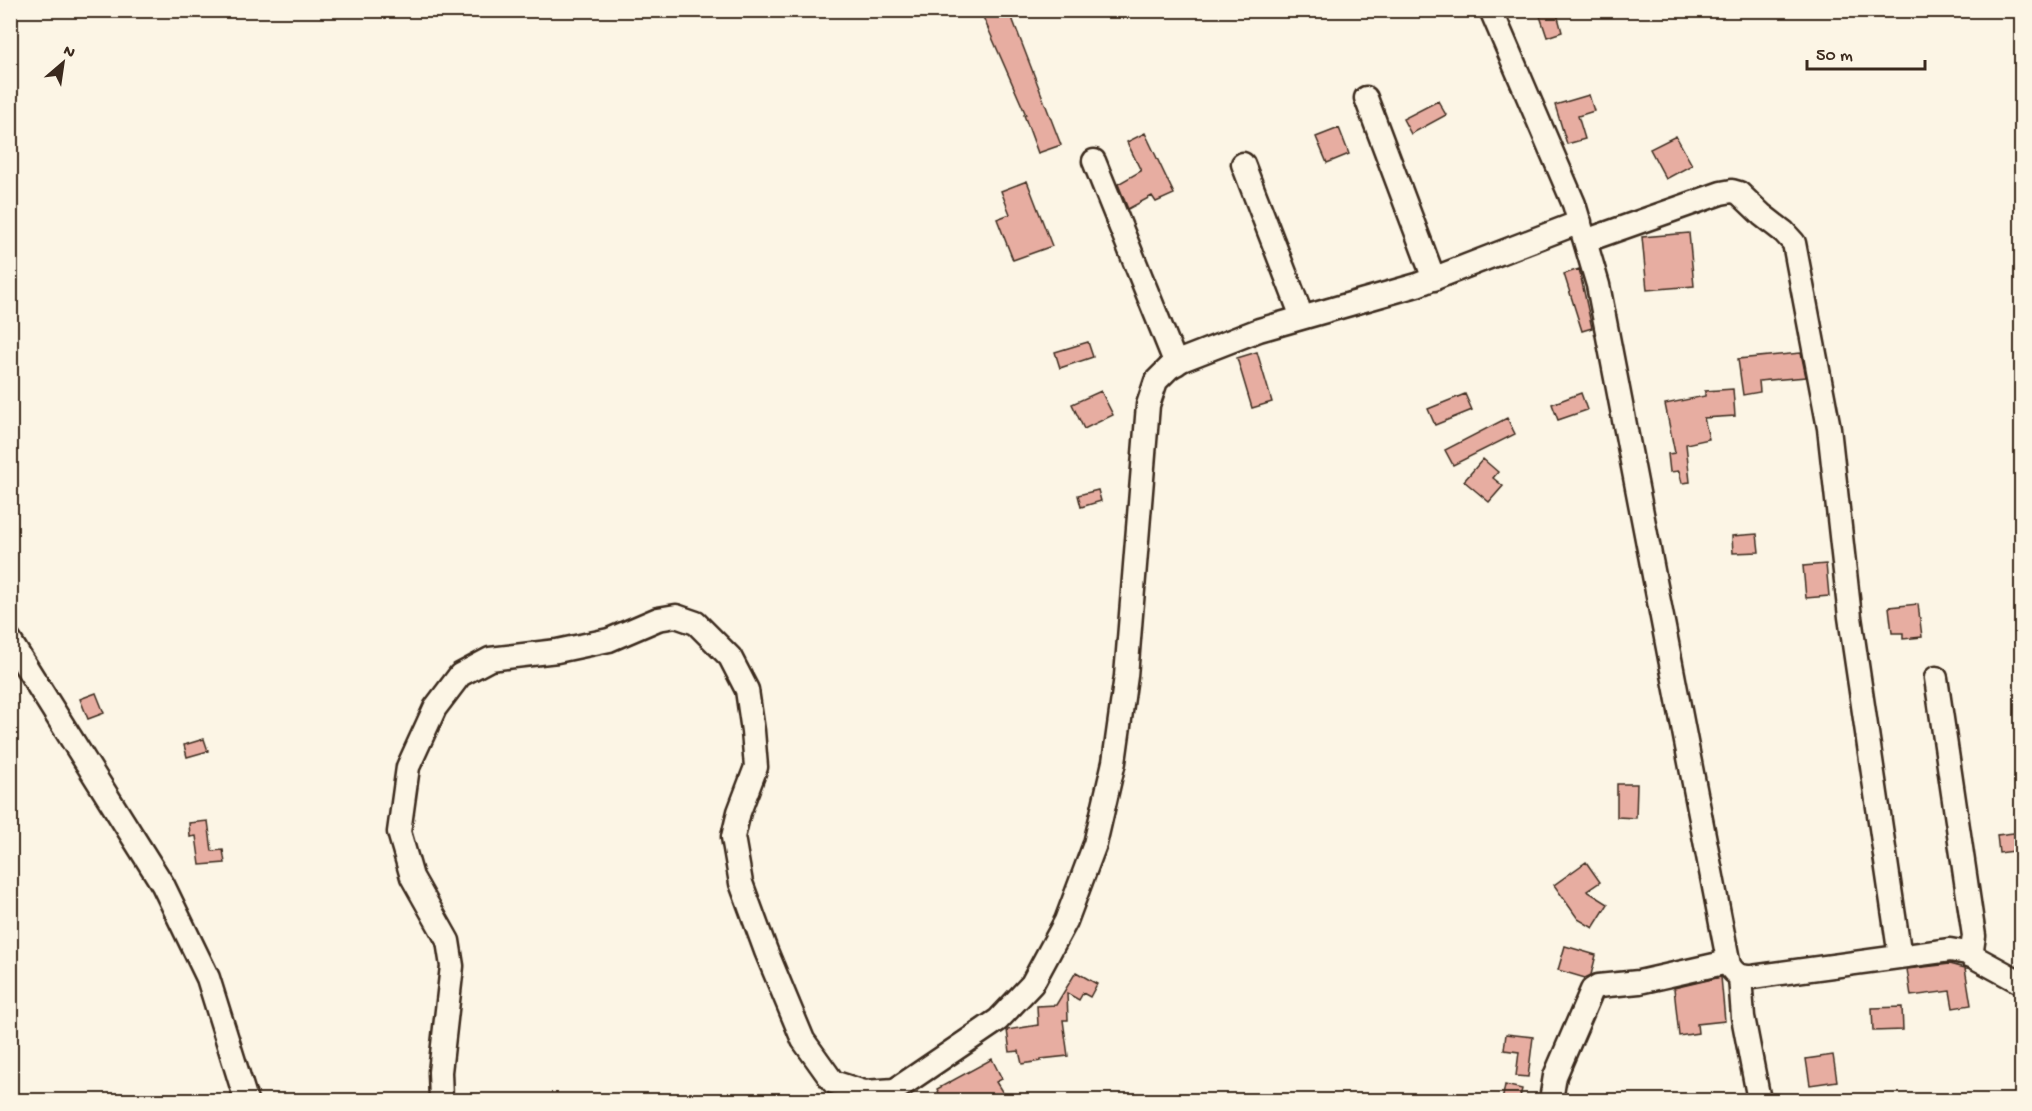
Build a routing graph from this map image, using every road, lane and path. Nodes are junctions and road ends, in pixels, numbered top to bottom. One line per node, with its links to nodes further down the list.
1 (1491, 10): 5 (street)
2 (1366, 98): 6 (street)
3 (1094, 161): 8 (street)
4 (1243, 164): 7 (street)
5 (1582, 231): 6 (street); 12 (street); 13 (street)
6 (1434, 279): 7 (street)
7 (1302, 317): 8 (street)
8 (1176, 364): 16 (street)
9 (10, 641): 15 (street)
10 (1936, 678): 11 (street)
11 (1971, 956): 12 (street); 14 (street)
12 (1900, 957): 13 (street)
13 (1734, 969): 17 (street); 18 (street)
14 (2022, 983)
15 (246, 1101)
16 (441, 1101)
17 (1551, 1101)
18 (1759, 1101)

